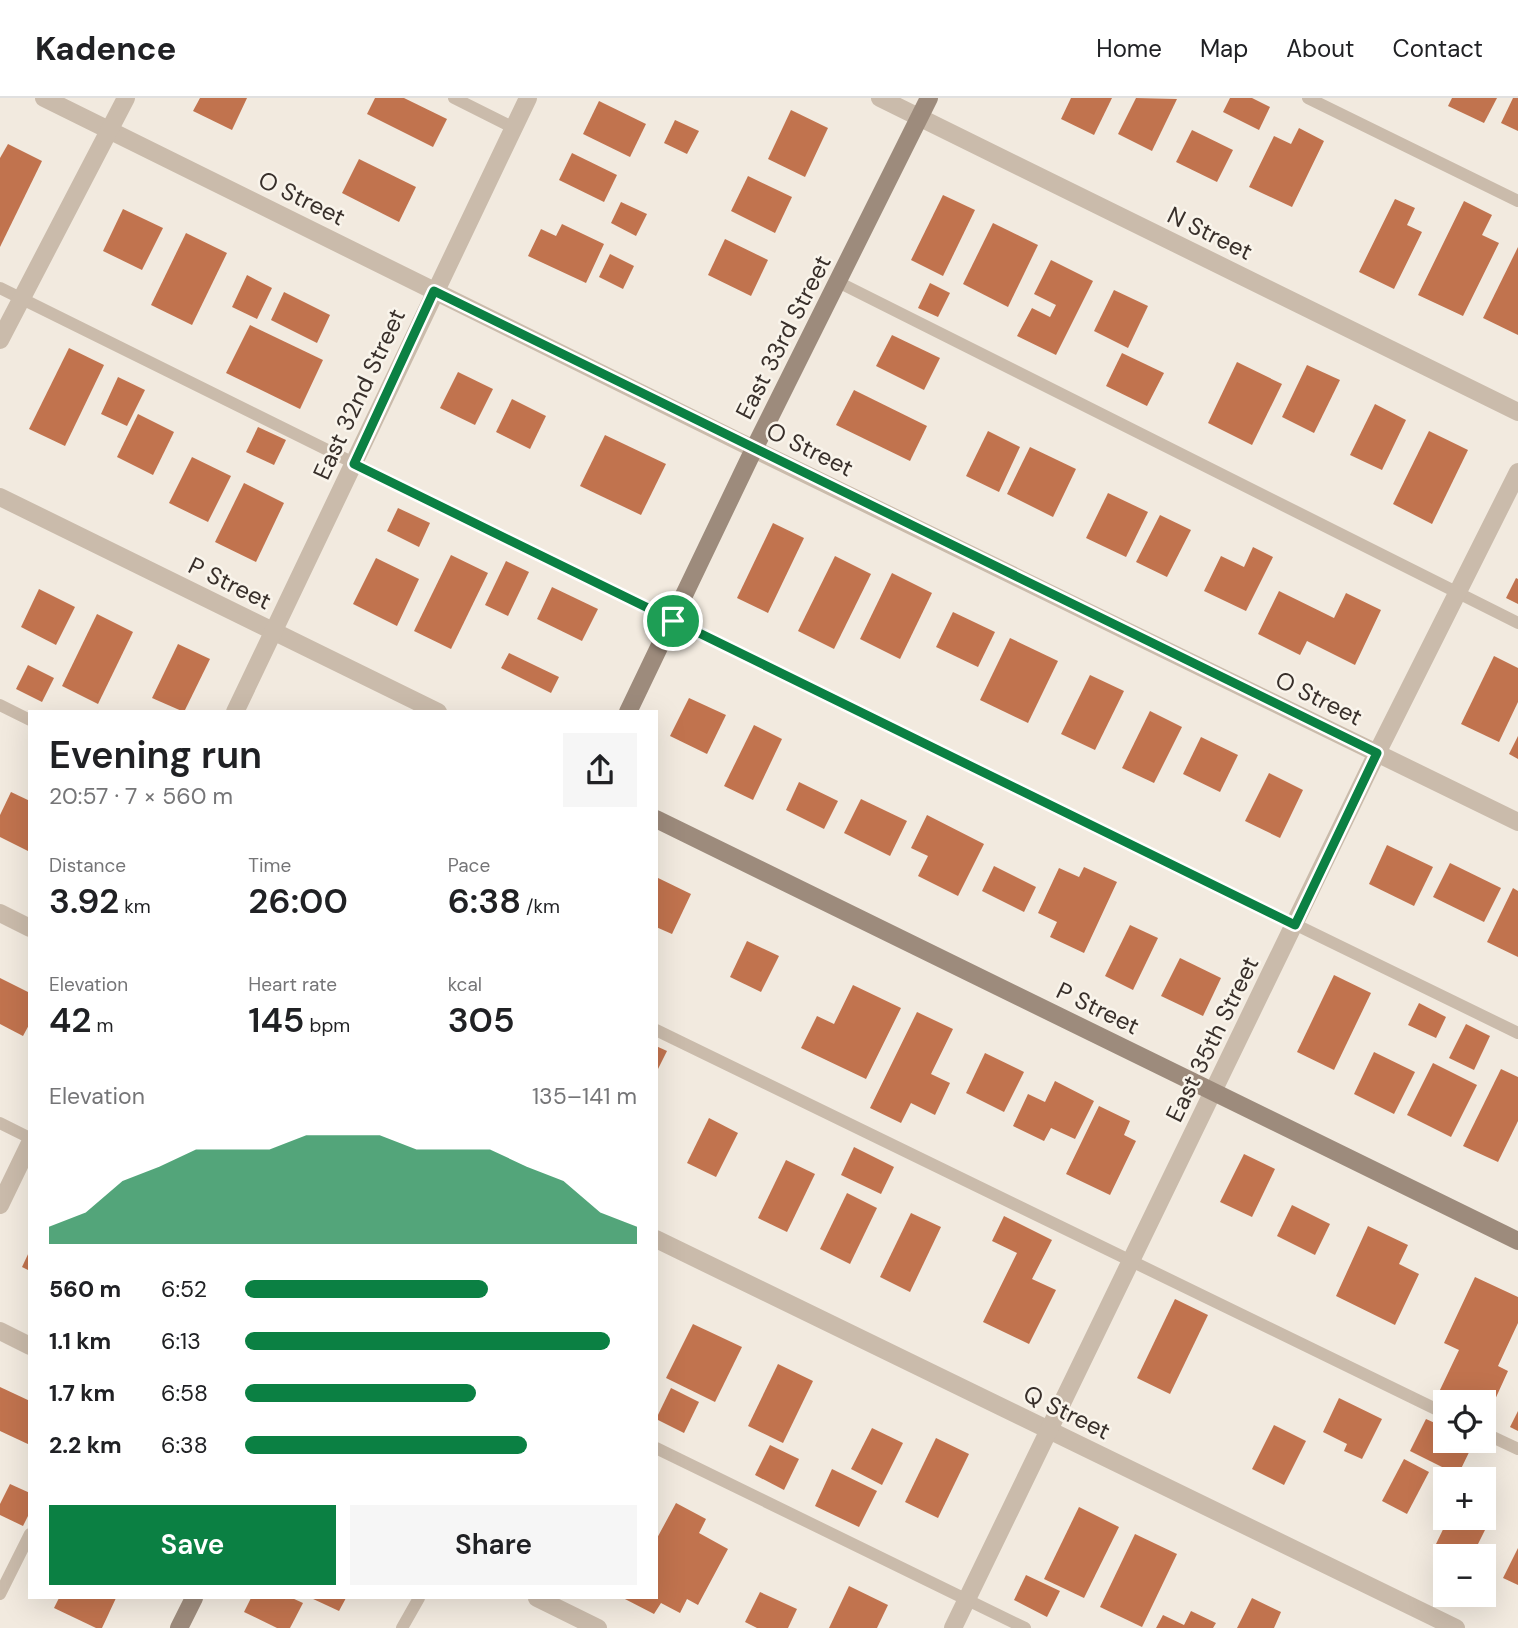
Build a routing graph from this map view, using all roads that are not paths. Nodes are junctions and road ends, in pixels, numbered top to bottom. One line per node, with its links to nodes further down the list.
1 (44, 98): 10 (street, O Street)
2 (126, 98): 10 (street)
3 (454, 98): 9 (lane)
4 (528, 98): 9 (street, East 32nd Street)
5 (880, 98): 8 (street, N Street)
6 (929, 98): 8 (street, East 33rd Street)
7 (1308, 98): 11 (lane)
8 (919, 118): 12 (street, East 33rd Street); 17 (street, N Street)
9 (514, 128): 14 (street, East 32nd Street)
10 (108, 130): 14 (street, O Street); 15 (street)
11 (1518, 201)
12 (838, 282): 18 (street, East 33rd Street); 22 (lane)
13 (0, 288): 15 (lane)
14 (434, 291): 18 (street, O Street); 19 (street, East 32nd Street)
15 (22, 299): 16 (street); 19 (lane)
16 (0, 340)
17 (1518, 412)
18 (754, 449): 23 (street, East 33rd Street); 31 (street, O Street)
19 (354, 464): 23 (lane); 25 (street, East 32nd Street)
20 (1518, 472): 22 (street, East 35th Street)
21 (0, 498): 25 (street, P Street)
22 (1458, 593): 24 (lane); 31 (street, East 35th Street)
23 (673, 621): 29 (street, East 33rd Street); 35 (lane)
24 (1518, 623)
25 (273, 632): 27 (street, East 32nd Street); 28 (street, P Street)
26 (0, 705): 30 (lane)
27 (236, 710)
28 (434, 710)
29 (629, 710)
30 (28, 719)
31 (1377, 753): 33 (street, O Street); 35 (street, East 35th Street)
32 (658, 820): 39 (street, P Street)
33 (1518, 822)
34 (0, 913): 36 (street)
35 (1295, 925): 38 (lane); 39 (street, East 35th Street)
36 (28, 927)
37 (658, 1031): 46 (lane)
38 (1518, 1034)
39 (1213, 1092): 45 (street, P Street); 46 (street, East 35th Street)
40 (0, 1123): 41 (lane)
41 (28, 1140)
42 (28, 1145): 43 (street)
43 (0, 1205)
44 (658, 1240): 50 (street, Q Street)
45 (1518, 1241)
46 (1131, 1261): 49 (lane); 50 (street, East 35th Street)
47 (0, 1331): 48 (street)
48 (28, 1345)
49 (1433, 1408)
50 (1049, 1430): 59 (street, East 35th Street); 65 (street, Q Street)
51 (1496, 1439): 53 (lane)
52 (658, 1449): 59 (lane)
53 (1518, 1450)
54 (28, 1538): 55 (lane)
55 (0, 1594)
56 (194, 1599): 60 (street)
57 (418, 1599): 61 (lane)
58 (539, 1599): 62 (street)
59 (967, 1600): 63 (street, East 35th Street); 64 (lane)
60 (179, 1628)
61 (402, 1628)
62 (598, 1628)
63 (953, 1628)
64 (1025, 1628)
65 (1456, 1628)

